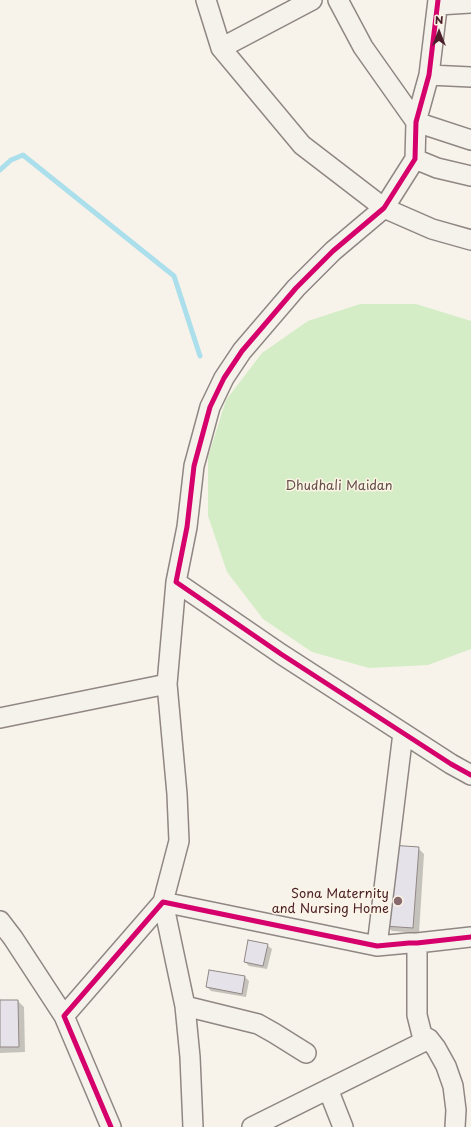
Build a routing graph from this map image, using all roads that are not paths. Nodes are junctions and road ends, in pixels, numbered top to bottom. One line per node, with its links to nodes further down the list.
1 (206, 0): 6 (street)
2 (312, 0): 6 (street)
3 (338, 0): 9 (street)
4 (438, 2): 5 (street); 7 (street)
5 (471, 3)
6 (221, 48): 13 (street)
7 (429, 76): 8 (street); 9 (street)
8 (471, 77)
9 (416, 122): 10 (street); 11 (street)
10 (471, 140)
11 (415, 159): 12 (street); 13 (street)
12 (471, 176)
13 (384, 208): 14 (street); 15 (street)
14 (471, 240)
15 (176, 582): 16 (street); 18 (street)
16 (167, 684): 17 (street); 20 (street)
17 (0, 718)
18 (403, 733): 19 (street); 25 (street)
19 (471, 775)
20 (163, 902): 25 (street); 26 (street); 27 (street)
21 (0, 922): 23 (street)
22 (471, 937): 24 (street)
23 (6, 938): 27 (street)
24 (417, 943): 25 (street); 28 (street)
25 (377, 946)
26 (185, 1006): 29 (street); 32 (street)
27 (64, 1016): 31 (street)
28 (429, 1039): 30 (street); 35 (street)
29 (306, 1053)
30 (328, 1089): 33 (street); 34 (street)
31 (111, 1127)
32 (193, 1127)
33 (252, 1127)
34 (342, 1127)
35 (455, 1127)

